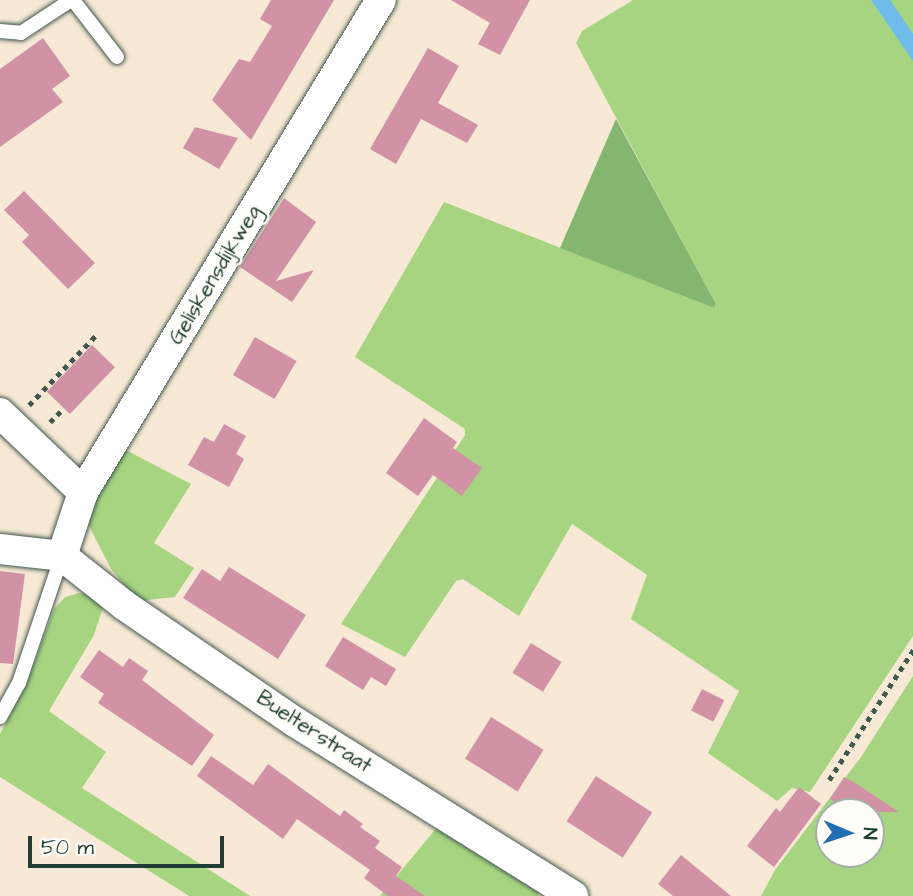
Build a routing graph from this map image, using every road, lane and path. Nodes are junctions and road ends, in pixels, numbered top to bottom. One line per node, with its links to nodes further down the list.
1 (72, 0): 3 (lane); 4 (lane)
2 (381, 0): 7 (street, Geliskensdijkweg)
3 (0, 31)
4 (117, 57)
5 (97, 334): 6 (path)
6 (6, 418): 7 (street)
7 (83, 492): 9 (street, Geliskensdijkweg)
8 (0, 549): 9 (street)
9 (62, 556): 11 (lane); 13 (street, Buelterstraat)
10 (913, 650): 12 (path)
11 (0, 717)
12 (829, 780)
13 (573, 896)

